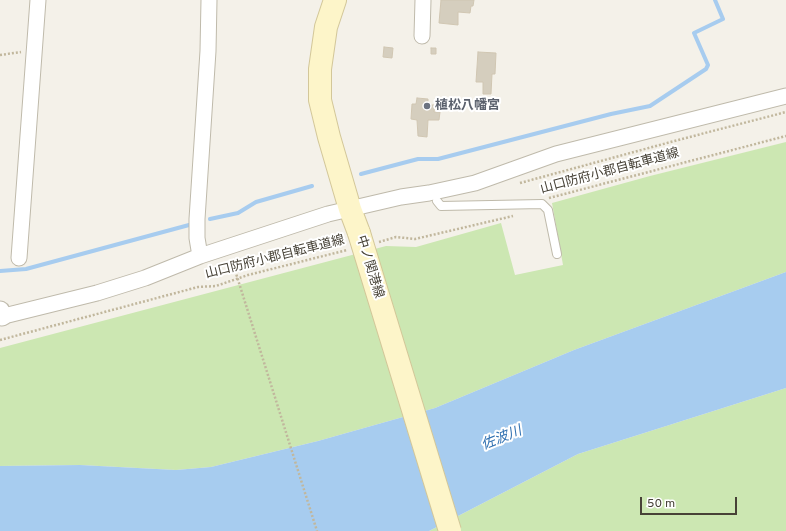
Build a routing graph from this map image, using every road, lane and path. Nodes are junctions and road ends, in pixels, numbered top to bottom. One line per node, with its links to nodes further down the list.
1 (38, 0): 6 (street)
2 (209, 0): 17 (street)
3 (335, 0): 14 (main road, 中ノ関港線)
4 (423, 0): 5 (street)
5 (422, 36)
6 (35, 50): 7 (path); 19 (street)
7 (0, 55)
8 (786, 96): 12 (street)
9 (786, 112): 11 (path)
10 (786, 136): 13 (path, 山口防府小郡自転車道線)
11 (516, 184)
12 (433, 197): 13 (lane); 14 (street)
13 (534, 204): 15 (path, 山口防府小郡自転車道線); 16 (lane)
14 (350, 209): 15 (main road, 中ノ関港線); 17 (street)
15 (362, 241): 21 (path, 山口防府小郡自転車道線); 23 (main road, 中ノ関港線, bridge)
16 (558, 254)
17 (200, 256): 20 (street)
18 (232, 257): 22 (path, bridge)
19 (19, 258)
20 (1, 315)
21 (0, 340)
22 (317, 531)
23 (450, 531)

